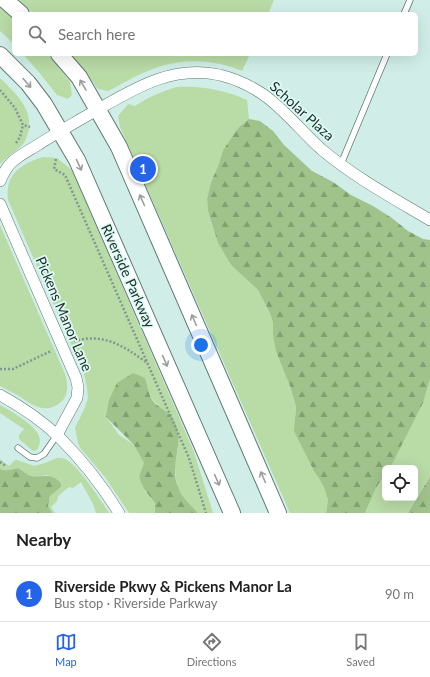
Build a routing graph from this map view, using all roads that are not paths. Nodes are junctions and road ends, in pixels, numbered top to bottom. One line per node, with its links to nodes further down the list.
1 (5, 0): 3 (main road)
2 (410, 0): 4 (lane)
3 (19, 12)
4 (405, 12)
5 (0, 55): 9 (main road, Riverside Parkway, one-way to 9)
6 (61, 56): 8 (main road, one-way to 6)
7 (386, 56): 10 (lane)
8 (98, 110): 9 (street); 10 (street, Scholar Plaza); 19 (main road, one-way to 8)
9 (60, 131): 11 (street); 18 (main road, Riverside Parkway, one-way to 18)
10 (341, 164): 13 (street, Scholar Plaza)
11 (0, 181)
12 (0, 204): 15 (street, Pickens Manor Lane)
13 (430, 220)
14 (0, 394): 15 (street)
15 (57, 435): 16 (lane); 17 (street)
16 (18, 448)
17 (119, 513)
18 (232, 513)
19 (278, 513)

